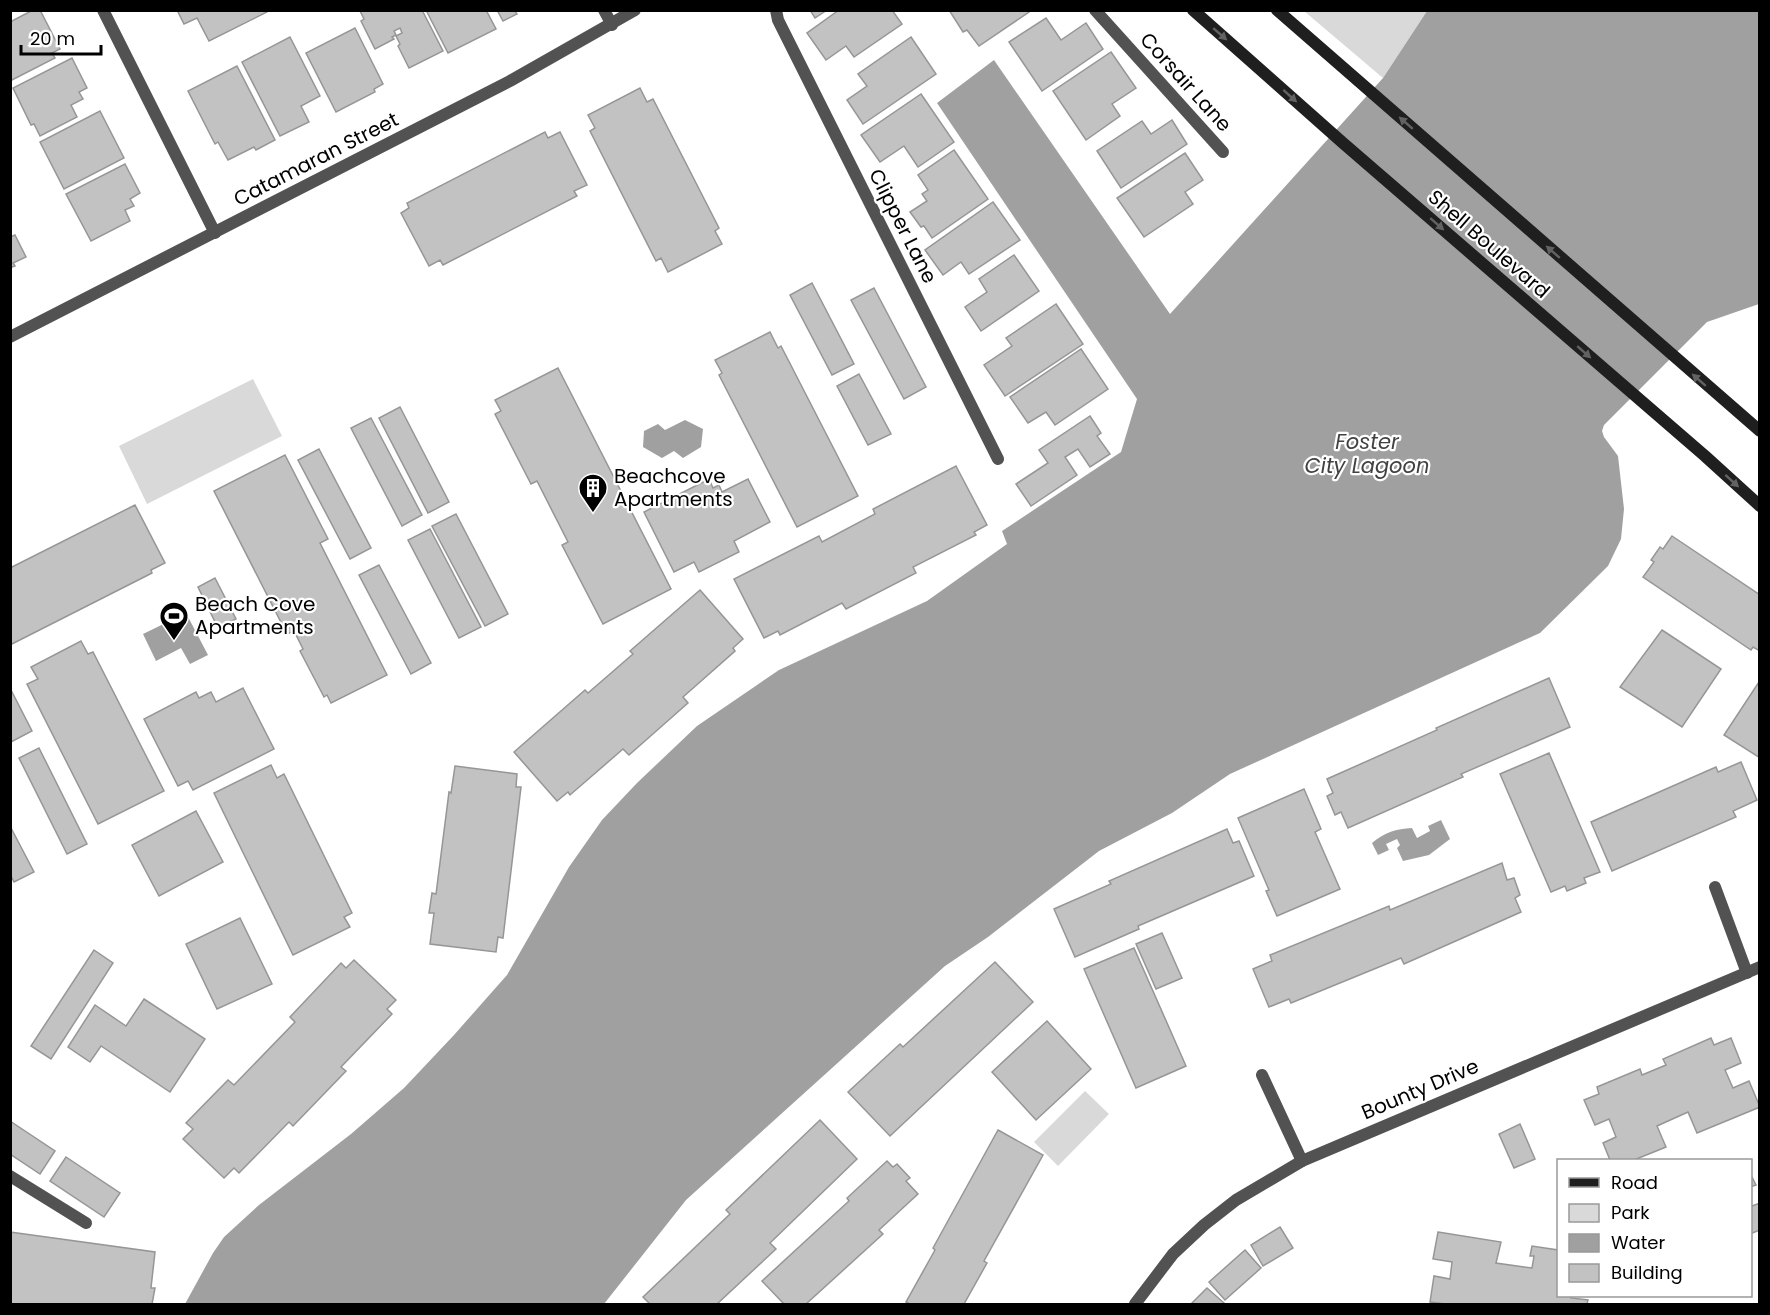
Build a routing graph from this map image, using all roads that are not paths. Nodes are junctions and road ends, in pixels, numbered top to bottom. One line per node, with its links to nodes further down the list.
1 (103, 10): 10 (street)
2 (604, 10): 8 (street)
3 (635, 10): 8 (street, Catamaran Street)
4 (776, 10): 13 (street, Clipper Lane)
5 (1095, 10): 9 (street, Corsair Lane)
6 (1193, 10): 14 (main road, Shell Boulevard, one-way to 14)
7 (1279, 13): 12 (main road, Shell Boulevard, one-way to 7)
8 (612, 25): 10 (street, Catamaran Street)
9 (1223, 152)
10 (215, 233): 11 (street, Catamaran Street)
11 (10, 336)
12 (1760, 431)
13 (998, 459)
14 (1760, 506)
15 (1715, 887): 17 (street)
16 (1760, 967): 17 (street, Bounty Drive)
17 (1747, 973): 19 (street, Bounty Drive)
18 (1262, 1075): 19 (street)
19 (1302, 1161): 22 (street, Bounty Drive)
20 (10, 1176): 21 (street)
21 (86, 1223)
22 (1135, 1305)

